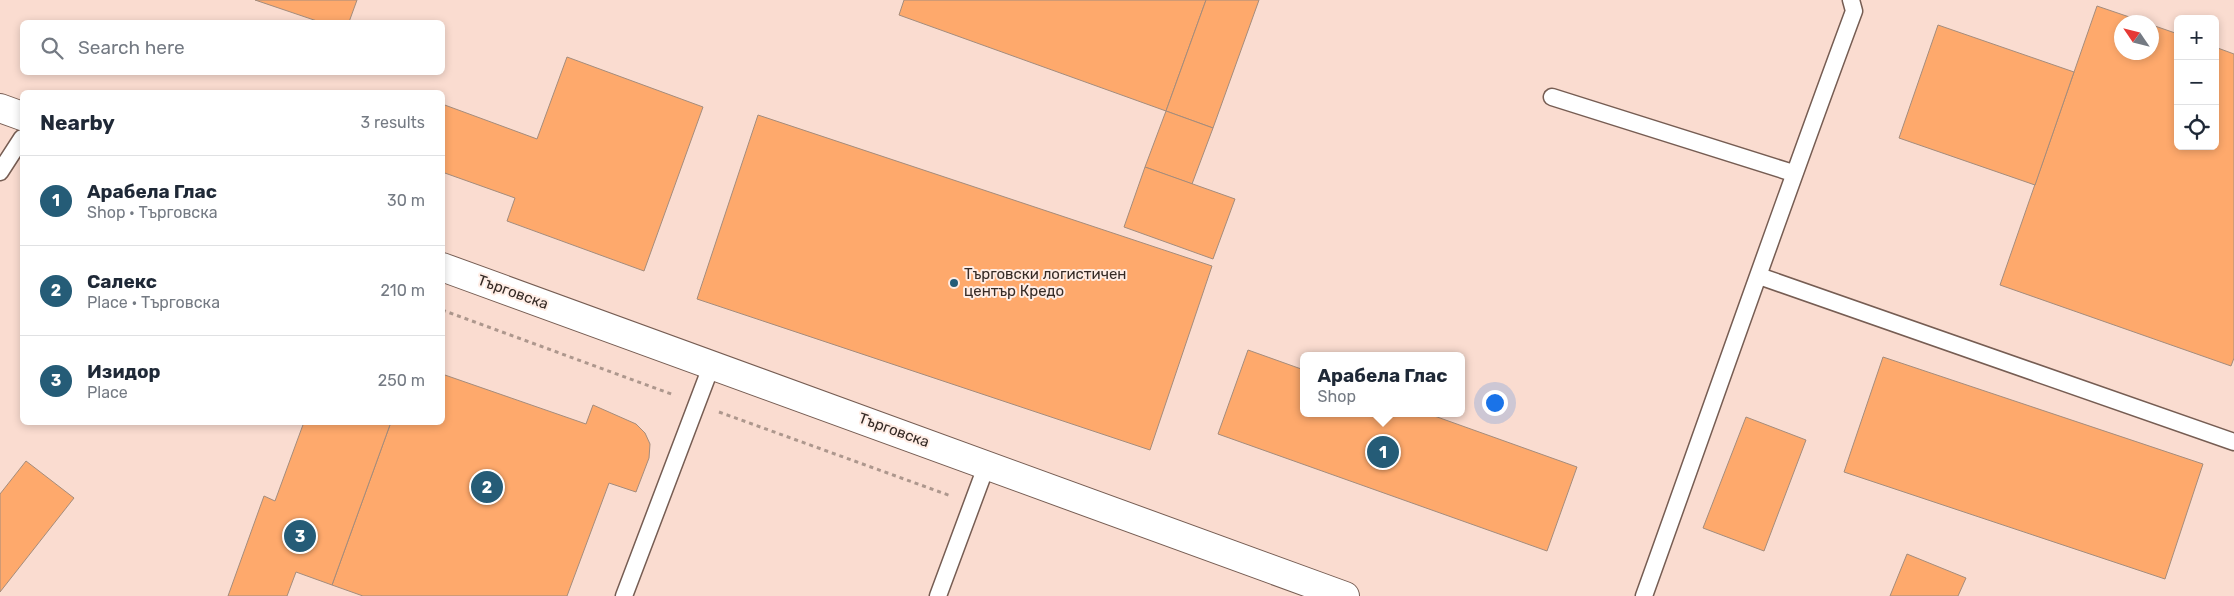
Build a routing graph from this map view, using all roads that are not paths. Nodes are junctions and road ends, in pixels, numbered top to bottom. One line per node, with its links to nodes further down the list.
1 (1851, 0): 7 (lane)
2 (1552, 97): 7 (lane)
3 (0, 108): 4 (street)
4 (20, 115)
5 (20, 141): 6 (lane)
6 (0, 172)
7 (1793, 173): 9 (lane)
8 (445, 268): 10 (street, Търговска)
9 (1759, 276): 11 (lane); 16 (lane)
10 (712, 364): 12 (street, Търговска); 13 (lane)
11 (2234, 442)
12 (988, 464): 14 (lane); 15 (street, Търговска)
13 (624, 596)
14 (938, 596)
15 (1345, 596)
16 (1644, 596)

